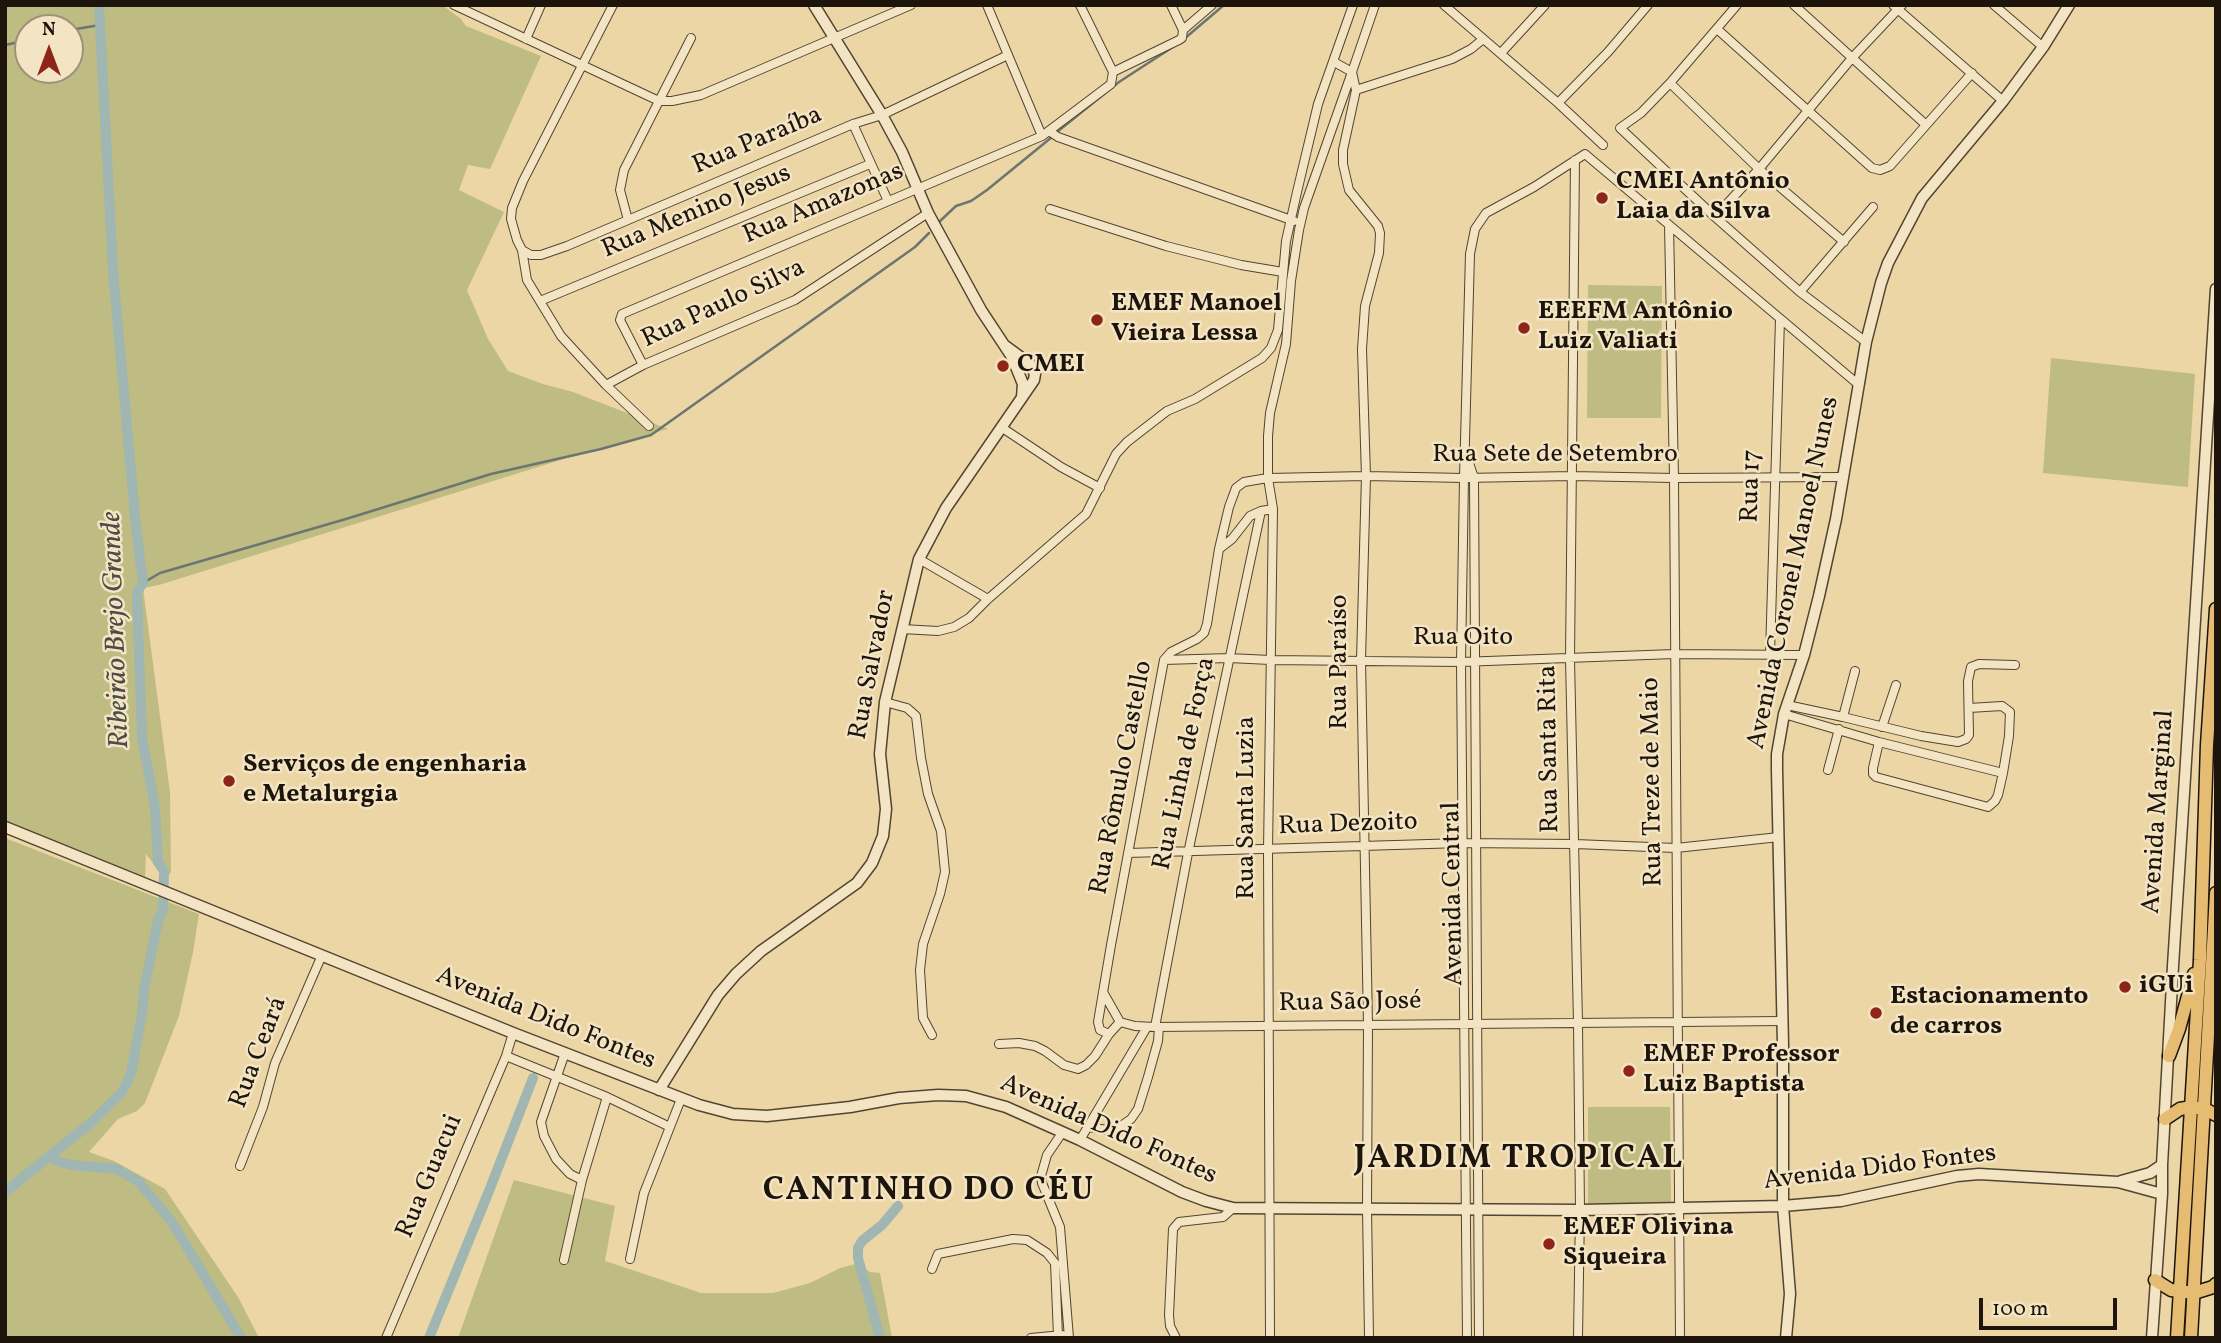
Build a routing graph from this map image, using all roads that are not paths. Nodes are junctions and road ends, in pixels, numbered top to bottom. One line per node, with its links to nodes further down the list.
1 (454, 5): 24 (street)
2 (541, 5): 24 (street)
3 (613, 5): 31 (street)
4 (814, 5): 22 (street, Rua Salvador)
5 (911, 5): 22 (street)
6 (987, 5): 28 (street)
7 (1080, 5): 32 (street)
8 (1171, 5): 21 (street)
9 (1212, 5): 21 (street, Rua Amazonas)
10 (1353, 5): 30 (street)
11 (1374, 5): 33 (street)
12 (1545, 5): 27 (street)
13 (1648, 5): 39 (street)
14 (1738, 5): 20 (street)
15 (1794, 5): 29 (street)
16 (1994, 5): 26 (street)
17 (2070, 5): 26 (street, Avenida Coronel Manoel Nunes)
18 (1446, 6): 25 (street)
19 (1898, 7): 29 (street); 34 (street)
20 (1717, 29): 35 (street); 40 (street)
21 (1182, 30): 32 (street, Rua Amazonas)
22 (835, 37): 37 (street); 41 (street, Rua Salvador)
23 (691, 38): 37 (street)
24 (526, 39): 31 (street)
25 (1482, 40): 27 (street); 36 (street)
26 (2043, 47): 38 (street, Avenida Coronel Manoel Nunes)
27 (1501, 53): 39 (street)
28 (1008, 55): 41 (street, Rua Paraíba); 44 (street)
29 (1852, 58): 40 (street); 43 (street)
30 (1334, 62): 33 (street); 56 (street)
31 (583, 64): 37 (street); 60 (street)
32 (1113, 72): 44 (street, Rua Amazonas)
33 (1352, 72): 36 (street, Rua Paraíso); 57 (street, Rua Santa Luzia)
34 (1972, 73): 38 (street); 43 (street)
35 (1670, 83): 48 (street); 54 (street)
36 (1356, 90): 73 (street, Rua Paraíso)
37 (659, 101): 55 (street)
38 (2003, 101): 66 (street, Avenida Coronel Manoel Nunes)
39 (1558, 103): 45 (street)
40 (1808, 110): 43 (street); 48 (street)
41 (882, 115): 42 (street, Rua Paraíba); 49 (street, Rua Salvador)
42 (853, 124): 47 (street); 55 (street, Rua Paraíba)
43 (1925, 124)
44 (1050, 134): 49 (street, Rua Amazonas); 56 (street)
45 (1604, 145)
46 (1576, 160): 58 (street); 72 (street, Avenida Central); 74 (street, Rua Santa Rita)
47 (870, 164): 50 (street); 64 (street, Rua Menino Jesus)
48 (1759, 169): 54 (street); 59 (street)
49 (918, 187): 50 (street, Rua Amazonas); 53 (street, Rua Salvador)
50 (888, 201): 67 (street, Rua Amazonas)
51 (1873, 207): 59 (street)
52 (1050, 209): 61 (street)
53 (928, 213): 67 (street, Rua Paulo Silva); 71 (street, Rua Salvador)
54 (1715, 217): 63 (street)
55 (628, 220): 60 (street, Rua Paraíba)
56 (1290, 220): 57 (street); 61 (street)
57 (1300, 223): 77 (street, Rua Santa Luzia)
58 (1669, 225): 65 (street); 80 (street, Rua Treze de Maio)
59 (1844, 242): 63 (street)
60 (522, 250): 64 (street)
61 (1283, 272): 81 (street)
62 (2216, 289): 140 (street, Avenida Marginal)
63 (1800, 292): 66 (street)
64 (540, 301): 68 (street)
65 (1780, 319): 69 (street); 75 (street, Rua 17)
66 (1866, 342): 69 (street, Avenida Coronel Manoel Nunes)
67 (643, 365): 68 (street, Rua Paulo Silva)
68 (606, 385): 70 (street)
69 (1859, 385): 76 (street, Avenida Coronel Manoel Nunes)
70 (649, 426)
71 (1001, 427): 81 (street); 85 (street, Rua Salvador)
72 (1465, 451): 78 (street, Avenida Central); 79 (street, Avenida Central)
73 (1366, 475): 77 (street, Rua Sete de Setembro); 78 (street, Rua Sete de Setembro); 96 (street, Rua Paraíso)
74 (1572, 475): 79 (street, Rua Sete de Setembro); 80 (street, Rua Sete de Setembro); 93 (street, Rua Santa Rita)
75 (1774, 476): 76 (street, Rua Sete de Setembro); 80 (street, Rua Sete de Setembro); 89 (street, Rua 17)
76 (1842, 477): 91 (street, Avenida Coronel Manoel Nunes)
77 (1268, 478): 82 (street, Rua Santa Luzia); 84 (street, Rua Rômulo Castello)
78 (1464, 478): 79 (street, Rua Sete de Setembro); 97 (street, Avenida Central)
79 (1474, 478): 98 (street, Avenida Central)
80 (1674, 478): 90 (street, Rua Treze de Maio)
81 (1100, 488): 86 (street)
82 (1273, 509): 83 (street); 95 (street, Rua Santa Luzia)
83 (1261, 511): 84 (street); 92 (street, Rua Linha de Força)
84 (1219, 549): 94 (street, Rua Rômulo Castello)
85 (919, 559): 86 (street); 88 (street, Rua Salvador)
86 (988, 598): 88 (street)
87 (2216, 609): 123 (main road)
88 (902, 629): 102 (street, Rua Salvador)
89 (1770, 653): 90 (street, Rua Oito); 91 (street, Rua Oito)
90 (1674, 654): 93 (street, Rua Oito); 117 (street, Rua Treze de Maio)
91 (1804, 655): 104 (street, Avenida Coronel Manoel Nunes)
92 (1229, 658): 94 (street, Rua Oito); 95 (street, Rua Oito); 120 (street, Rua Linha de Força)
93 (1570, 659): 98 (street, Rua Oito); 115 (street, Rua Santa Rita)
94 (1164, 660): 119 (street, Rua Rômulo Castello)
95 (1270, 660): 96 (street, Rua Oito); 118 (street, Rua Santa Luzia)
96 (1361, 660): 97 (street, Rua Oito); 116 (street, Rua Paraíso)
97 (1461, 662): 98 (street, Rua Oito); 113 (street, Avenida Central)
98 (1475, 662): 114 (street, Avenida Central)
99 (2015, 665): 103 (street)
100 (1855, 671): 105 (street)
101 (1896, 685): 106 (street)
102 (885, 702): 136 (street); 142 (street, Rua Salvador)
103 (1969, 708): 106 (street); 110 (street)
104 (1785, 710): 105 (street); 107 (street); 112 (street, Avenida Coronel Manoel Nunes)
105 (1843, 717): 106 (street)
106 (1882, 727)
107 (1839, 729): 108 (street); 109 (street)
108 (1880, 742): 110 (street); 110 (street)
109 (1828, 770)
110 (2003, 774)
111 (5, 827): 122 (street, Avenida Dido Fontes)
112 (1779, 837): 117 (street, Rua Dezoito); 125 (street, Avenida Coronel Manoel Nunes)
113 (1462, 843): 114 (street, Rua Dezoito); 116 (street, Rua Dezoito); 128 (street, Avenida Central)
114 (1475, 843): 115 (street, Rua Dezoito); 129 (street, Avenida Central)
115 (1575, 844): 117 (street, Rua Dezoito); 130 (street, Rua Santa Rita)
116 (1364, 847): 118 (street, Rua Dezoito); 132 (street, Rua Paraíso)
117 (1676, 848): 127 (street, Rua Treze de Maio)
118 (1268, 850): 120 (street, Rua Dezoito); 131 (street, Rua Santa Luzia)
119 (1128, 853): 120 (street, Rua Dezoito); 124 (street, Rua Rômulo Castello)
120 (1188, 853): 133 (street, Rua Linha de Força)
121 (2216, 893): 146 (main road)
122 (322, 955): 134 (street, Avenida Dido Fontes); 152 (street, Rua Ceará)
123 (2200, 960): 140 (main road); 145 (main road)
124 (1103, 992): 126 (street); 135 (street, Rua Rômulo Castello)
125 (1783, 1021): 127 (street, Rua São José); 157 (street, Avenida Coronel Manoel Nunes)
126 (1120, 1022): 133 (street, Rua São José); 135 (street)
127 (1678, 1022): 130 (street, Rua São José); 161 (street, Rua Treze de Maio)
128 (1466, 1023): 129 (street, Rua São José); 132 (street, Rua São José); 164 (street, Avenida Central)
129 (1478, 1023): 130 (street, Rua São José); 162 (street, Avenida Central)
130 (1578, 1023): 163 (street, Rua Santa Rita)
131 (1270, 1025): 132 (street, Rua São José); 133 (street, Rua São José); 160 (street, Rua Santa Luzia)
132 (1368, 1025): 159 (street, Rua Paraíso)
133 (1153, 1027): 149 (street, Rua Linha de Força); 149 (street)
134 (513, 1032): 138 (street, Avenida Dido Fontes); 139 (street, Rua Guacui)
135 (1108, 1034): 137 (street)
136 (932, 1035)
137 (999, 1044)
138 (565, 1053): 141 (street); 142 (street, Avenida Dido Fontes)
139 (506, 1056): 141 (street); 174 (street, Rua Guacui)
140 (2168, 1056): 147 (street, Avenida Marginal)
141 (557, 1078): 143 (street); 154 (street)
142 (659, 1090): 144 (street, Avenida Dido Fontes)
143 (607, 1097): 148 (street); 154 (street)
144 (681, 1099): 148 (street); 150 (street, Avenida Dido Fontes)
145 (2191, 1107): 146 (main road); 147 (main road); 170 (main road)
146 (2211, 1112): 171 (main road)
147 (2165, 1119): 153 (street, Avenida Marginal)
148 (670, 1127): 165 (street)
149 (1088, 1127): 151 (street, Rua Linha de Força)
150 (1062, 1132): 151 (street, Avenida Dido Fontes); 173 (street)
151 (1080, 1140): 158 (street, Avenida Dido Fontes)
152 (240, 1166)
153 (2162, 1166): 155 (street, Avenida Dido Fontes); 156 (street, Avenida Marginal)
154 (582, 1180): 166 (street)
155 (2118, 1182): 156 (street, Avenida Dido Fontes); 157 (street, Avenida Dido Fontes)
156 (2162, 1194): 168 (street, Avenida Marginal)
157 (1783, 1206): 161 (street, Avenida Dido Fontes); 183 (street, Avenida Coronel Manoel Nunes)
158 (1233, 1208): 160 (street, Avenida Dido Fontes); 176 (street)
159 (1367, 1208): 160 (street, Avenida Dido Fontes); 164 (street, Avenida Dido Fontes); 178 (street, Rua Paraíso)
160 (1269, 1209): 177 (street, Rua Santa Luzia)
161 (1679, 1209): 163 (street, Avenida Dido Fontes); 182 (street, Rua Treze de Maio)
162 (1479, 1210): 163 (street, Avenida Dido Fontes); 164 (street, Avenida Dido Fontes); 180 (street, Avenida Central)
163 (1580, 1210): 181 (street, Rua Santa Rita)
164 (1466, 1211): 179 (street, Avenida Central)
165 (631, 1259)
166 (564, 1260)
167 (932, 1269): 172 (street)
168 (2155, 1280): 170 (main road); 184 (street, Avenida Marginal)
169 (2216, 1284): 171 (main road)
170 (2179, 1292): 171 (main road); 185 (main road)
171 (2194, 1293): 186 (main road)
172 (1058, 1336): 173 (street); 175 (street)
173 (1069, 1336)
174 (386, 1338)
175 (1031, 1338)
176 (1175, 1338)
177 (1270, 1338)
178 (1369, 1338)
179 (1467, 1338)
180 (1479, 1338)
181 (1578, 1338)
182 (1680, 1338)
183 (1786, 1338)
184 (2152, 1338)
185 (2178, 1338)
186 (2191, 1338)

